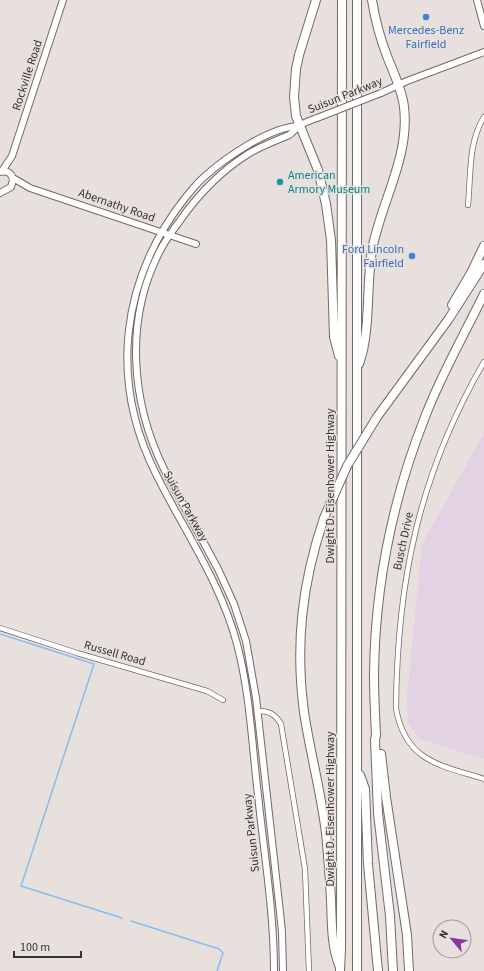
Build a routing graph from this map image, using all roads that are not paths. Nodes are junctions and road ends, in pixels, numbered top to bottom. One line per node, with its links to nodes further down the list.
1 (63, 0): 12 (main road, Rockville Road)
2 (316, 0): 11 (highway)
3 (342, 0): 28 (highway, Dwight D. Eisenhower Highway)
4 (357, 0): 29 (highway)
5 (372, 0): 9 (highway)
6 (477, 0): 7 (main road)
7 (484, 26)
8 (484, 52): 9 (main road, Suisun Parkway)
9 (398, 85): 11 (main road, Suisun Parkway, bridge); 29 (highway)
10 (484, 117): 18 (street)
11 (299, 126): 19 (main road, Suisun Parkway); 20 (main road, Suisun Parkway); 28 (highway)
12 (12, 156): 13 (main road, Rockville Road); 14 (main road, Rockville Road)
13 (1, 172): 14 (main road, Abernathy Road)
14 (12, 176): 15 (main road, Rockville Road); 16 (main road, Abernathy Road)
15 (5, 188): 16 (main road, Abernathy Road); 17 (main road)
16 (30, 188): 19 (main road, Abernathy Road)
17 (0, 193)
18 (468, 204)
19 (161, 232): 20 (main road, Abernathy Road); 38 (main road, Suisun Parkway)
20 (170, 234): 21 (main road, Abernathy Road); 33 (main road, Suisun Parkway)
21 (196, 244)
22 (484, 246): 27 (highway)
23 (484, 264): 27 (highway)
24 (484, 294): 30 (highway)
25 (484, 306): 30 (highway)
26 (484, 362): 36 (street, Busch Drive)
27 (413, 369): 37 (highway, bridge)
28 (342, 371): 37 (highway, Dwight D. Eisenhower Highway)
29 (356, 372): 35 (highway)
30 (439, 382): 34 (highway)
31 (0, 628): 32 (street, Russell Road)
32 (223, 700)
33 (258, 711): 39 (main road, Suisun Parkway); 40 (street)
34 (376, 735): 43 (highway); 44 (highway)
35 (358, 768): 41 (highway); 42 (highway)
36 (484, 779)
37 (340, 970)
38 (274, 971)
39 (283, 971)
40 (309, 971)
41 (357, 971)
42 (378, 971)
43 (393, 971)
44 (409, 971)

